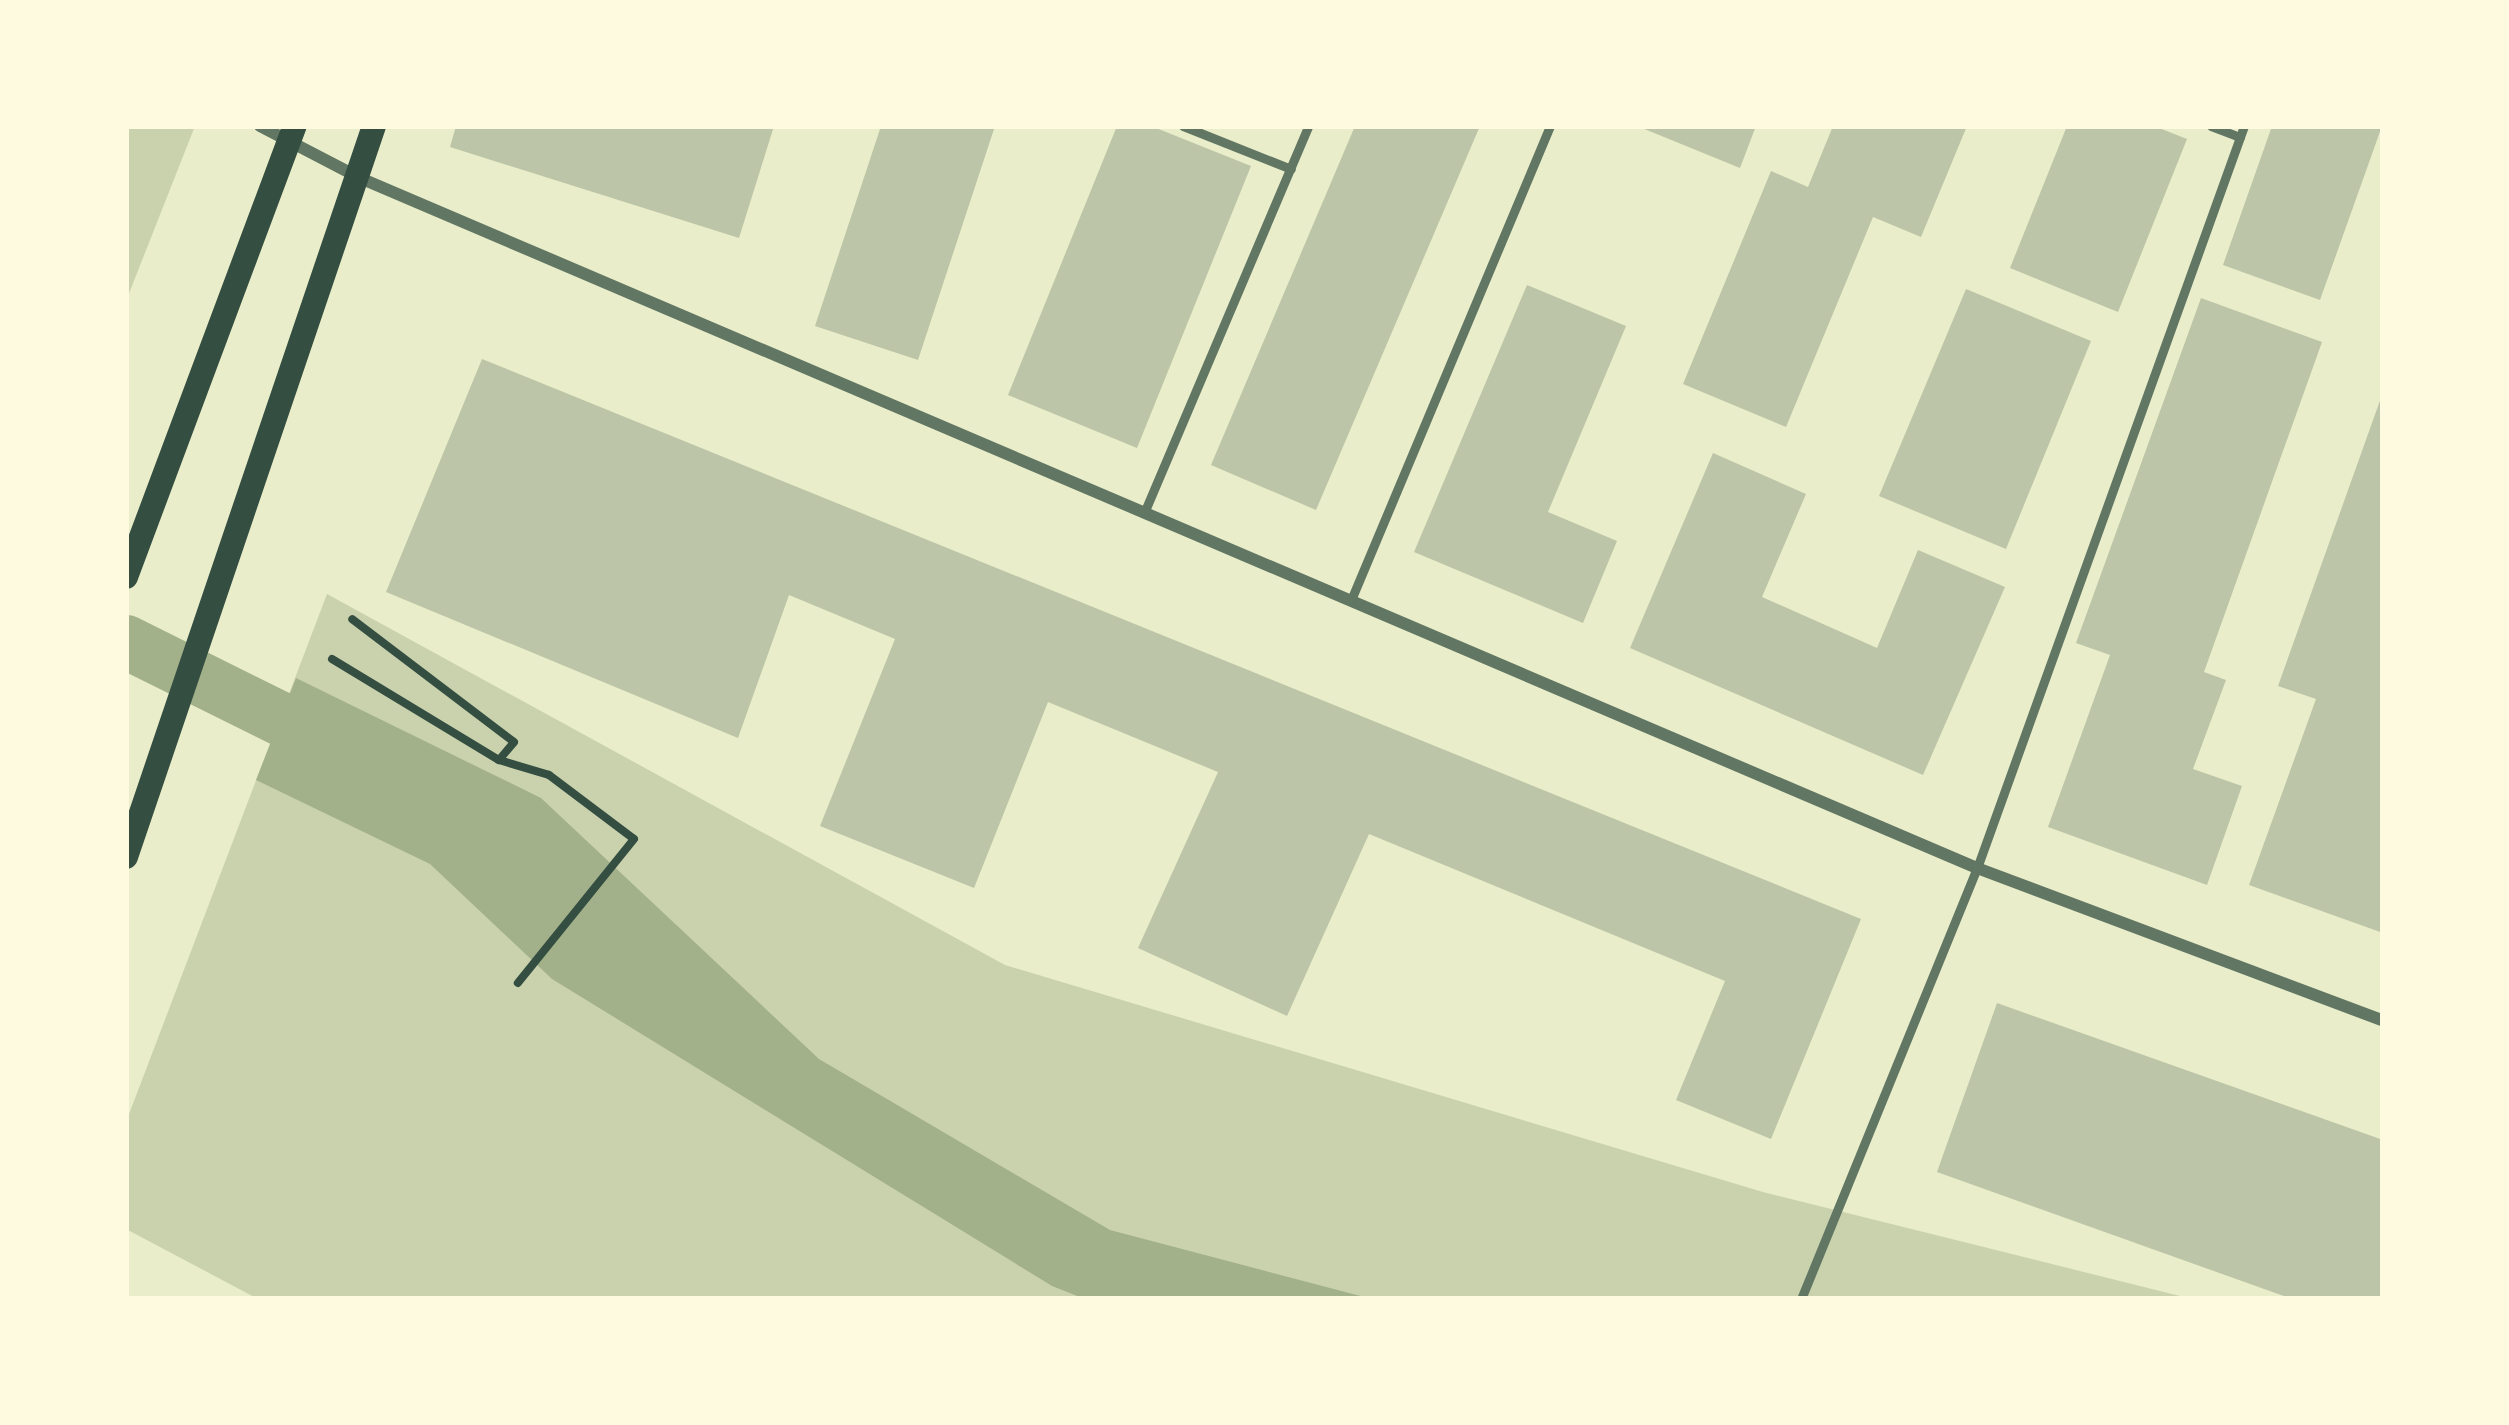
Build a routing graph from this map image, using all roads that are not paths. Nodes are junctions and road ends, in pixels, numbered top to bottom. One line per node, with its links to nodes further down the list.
1 (260, 126): 8 (street)
2 (374, 126): 10 (main road)
3 (1183, 126): 9 (lane)
4 (1308, 126): 9 (lane)
5 (1550, 126): 13 (lane)
6 (2211, 126): 7 (lane)
7 (2242, 132): 15 (lane)
8 (292, 134): 10 (street); 12 (main road)
9 (1291, 169): 11 (lane)
10 (360, 178): 11 (street); 14 (main road)
11 (1144, 513): 13 (street)
12 (126, 577)
13 (1351, 600): 15 (street)
14 (126, 857)
15 (1978, 868): 16 (street); 17 (lane)
16 (2383, 1021)
17 (1801, 1299)

